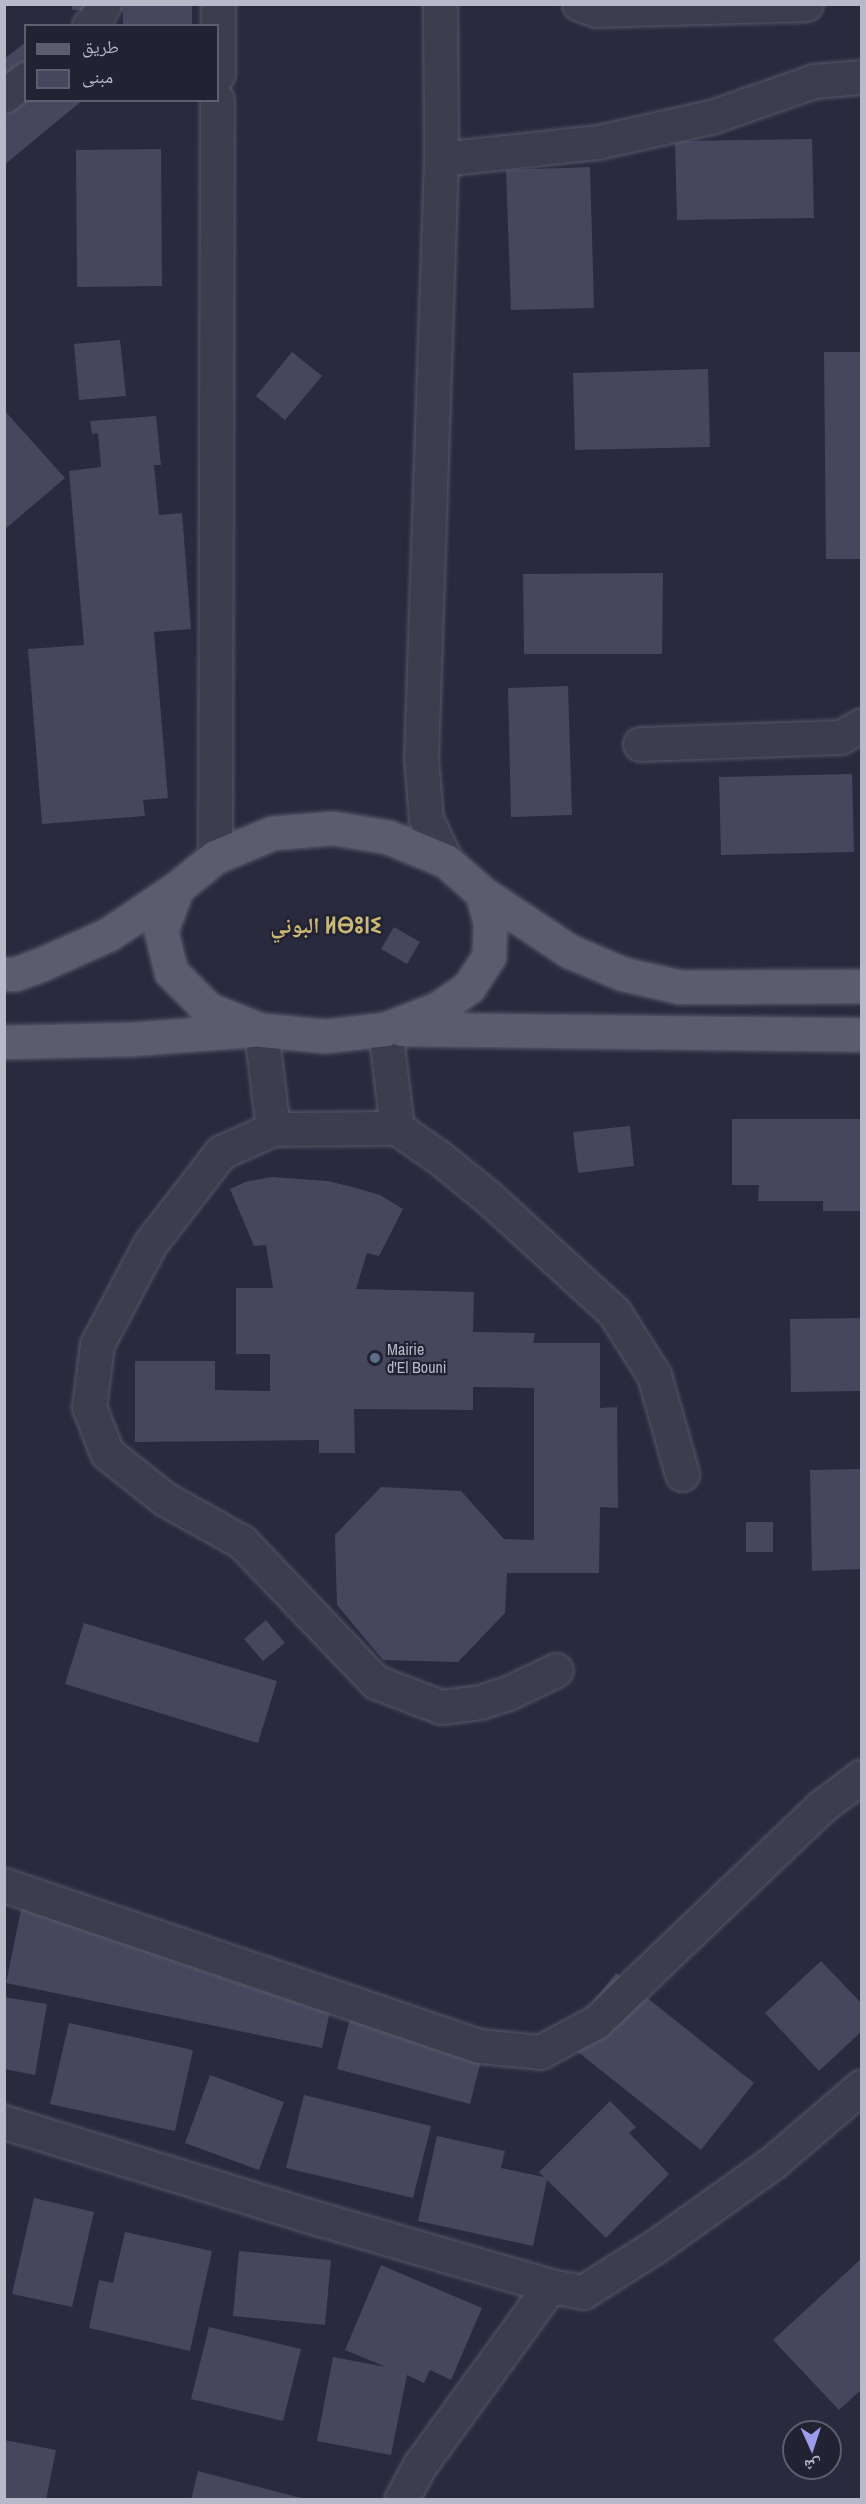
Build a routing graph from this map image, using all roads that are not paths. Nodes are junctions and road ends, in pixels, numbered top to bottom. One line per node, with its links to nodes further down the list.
1 (104, 4): 6 (street)
2 (218, 4): 7 (street)
3 (440, 4): 12 (street)
4 (579, 4): 5 (street)
5 (806, 4)
6 (91, 24)
7 (218, 24)
8 (861, 77): 12 (street)
9 (24, 81): 10 (street)
10 (4, 96)
11 (217, 102): 15 (street)
12 (441, 159): 16 (street)
13 (861, 725): 14 (street)
14 (640, 744)
15 (215, 857): 16 (main road); 17 (main road)
16 (446, 861): 18 (main road)
17 (177, 888): 19 (main road); 22 (main road)
18 (482, 893): 20 (main road); 21 (main road)
19 (4, 974)
20 (861, 986)
21 (386, 1029): 22 (main road); 23 (main road); 25 (street)
22 (261, 1030): 24 (main road); 26 (street)
23 (861, 1035)
24 (4, 1042)
25 (397, 1128): 26 (street); 27 (street)
26 (273, 1129): 28 (street)
27 (682, 1474)
28 (556, 1670)
29 (861, 1776): 30 (street)
30 (4, 1885)
31 (861, 2086): 33 (street)
32 (4, 2122): 33 (street)
33 (550, 2286): 34 (street)
34 (401, 2499)

